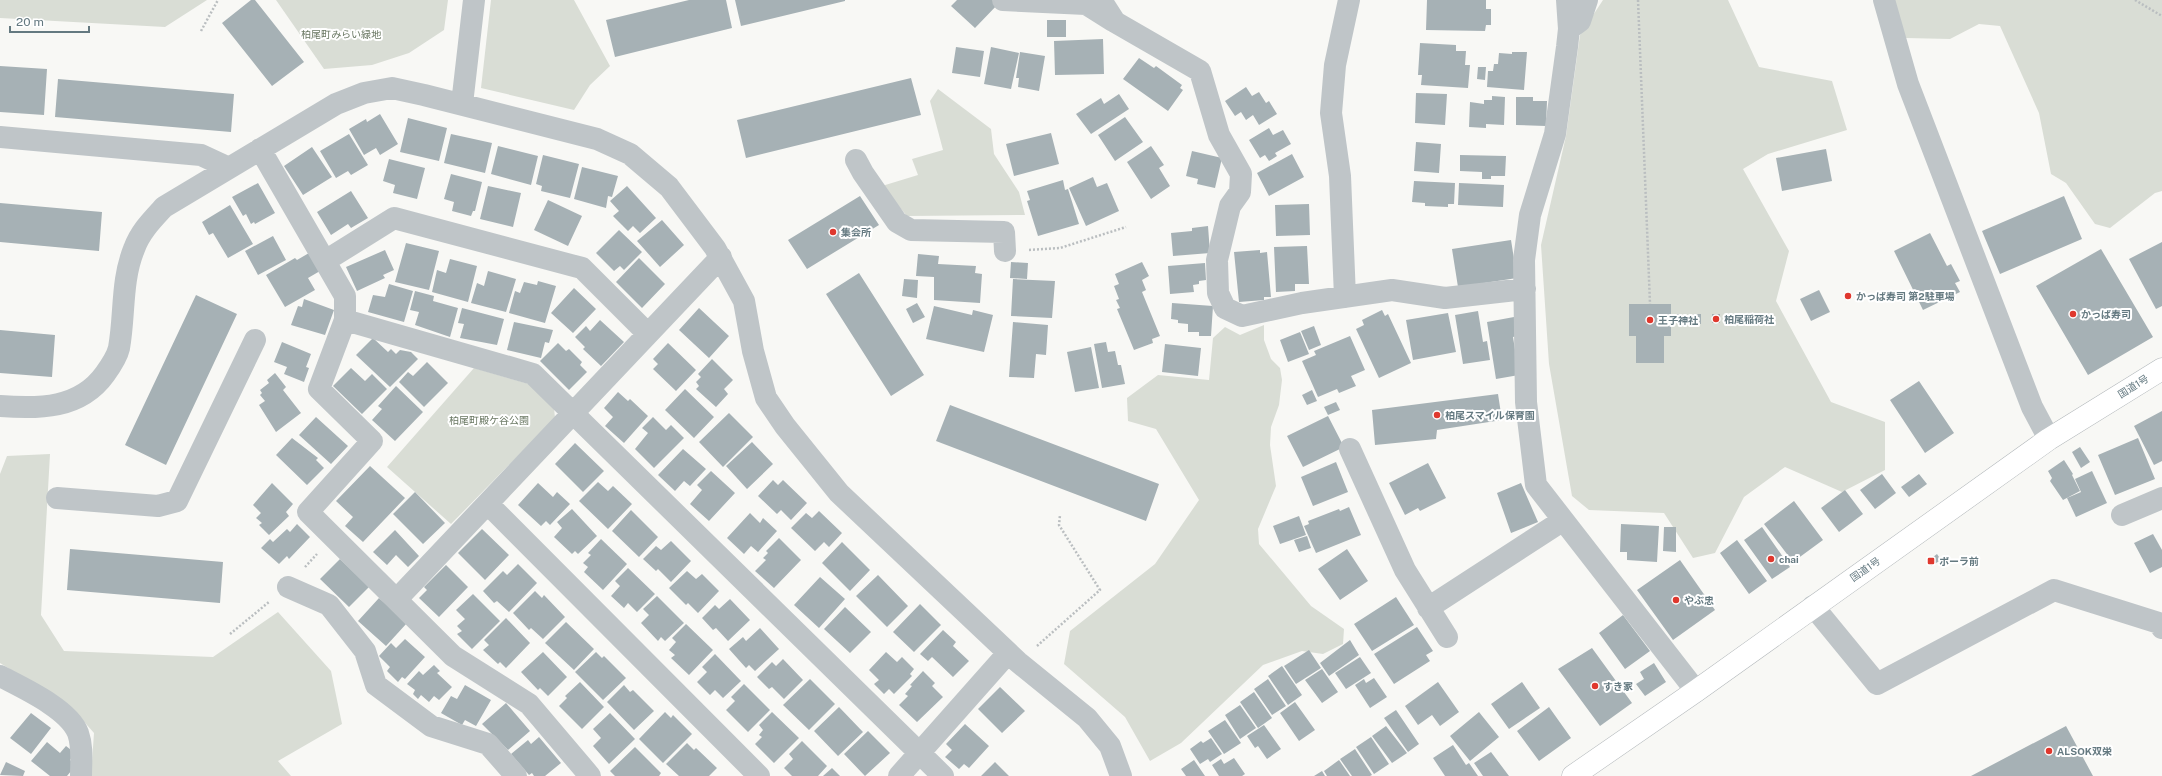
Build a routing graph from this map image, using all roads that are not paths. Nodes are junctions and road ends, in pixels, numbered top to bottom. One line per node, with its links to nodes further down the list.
1 (474, 0): 10 (street)
2 (1003, 0): 8 (street)
3 (1101, 0): 8 (street)
4 (1349, 0): 21 (street)
5 (1567, 0): 9 (street)
6 (1587, 0): 9 (street)
7 (1884, 0): 28 (street)
8 (1115, 22): 21 (street)
9 (1569, 29): 16 (street)
10 (462, 104): 12 (street); 18 (street)
11 (0, 137): 14 (street)
12 (260, 149): 14 (street); 19 (street)
13 (856, 160): 17 (street)
14 (229, 168): 26 (street)
15 (1521, 190): 16 (street)
16 (1530, 215): 20 (street)
17 (1006, 252)
18 (720, 257): 23 (street); 41 (street)
19 (325, 261): 22 (street); 23 (street)
20 (1525, 289): 21 (street); 34 (street)
21 (1345, 297)
22 (345, 320): 27 (street); 36 (street)
23 (648, 334): 27 (street)
24 (255, 340): 30 (street)
25 (2162, 368): 28 (highway, 国道1号)
26 (0, 406)
27 (573, 413): 32 (street); 44 (street)
28 (2049, 439): 37 (highway, 国道1号)
29 (1350, 448): 38 (street)
30 (57, 498)
31 (2162, 498): 33 (street)
32 (488, 504): 36 (street); 48 (street)
33 (2122, 515)
34 (1562, 521): 38 (street); 43 (street)
35 (288, 587): 46 (street)
36 (397, 599): 47 (street)
37 (1813, 606): 39 (street); 43 (highway, 国道1号)
38 (1428, 608): 40 (street)
39 (2162, 628)
40 (1447, 637)
41 (1008, 653): 44 (street); 51 (street)
42 (0, 676): 45 (street)
43 (1696, 691): 52 (highway, 国道1号)
44 (920, 752): 49 (street); 50 (street)
45 (81, 776)
46 (516, 776)
47 (590, 776)
48 (759, 776)
49 (899, 776)
50 (943, 776)
51 (1121, 776)
52 (1573, 776)

